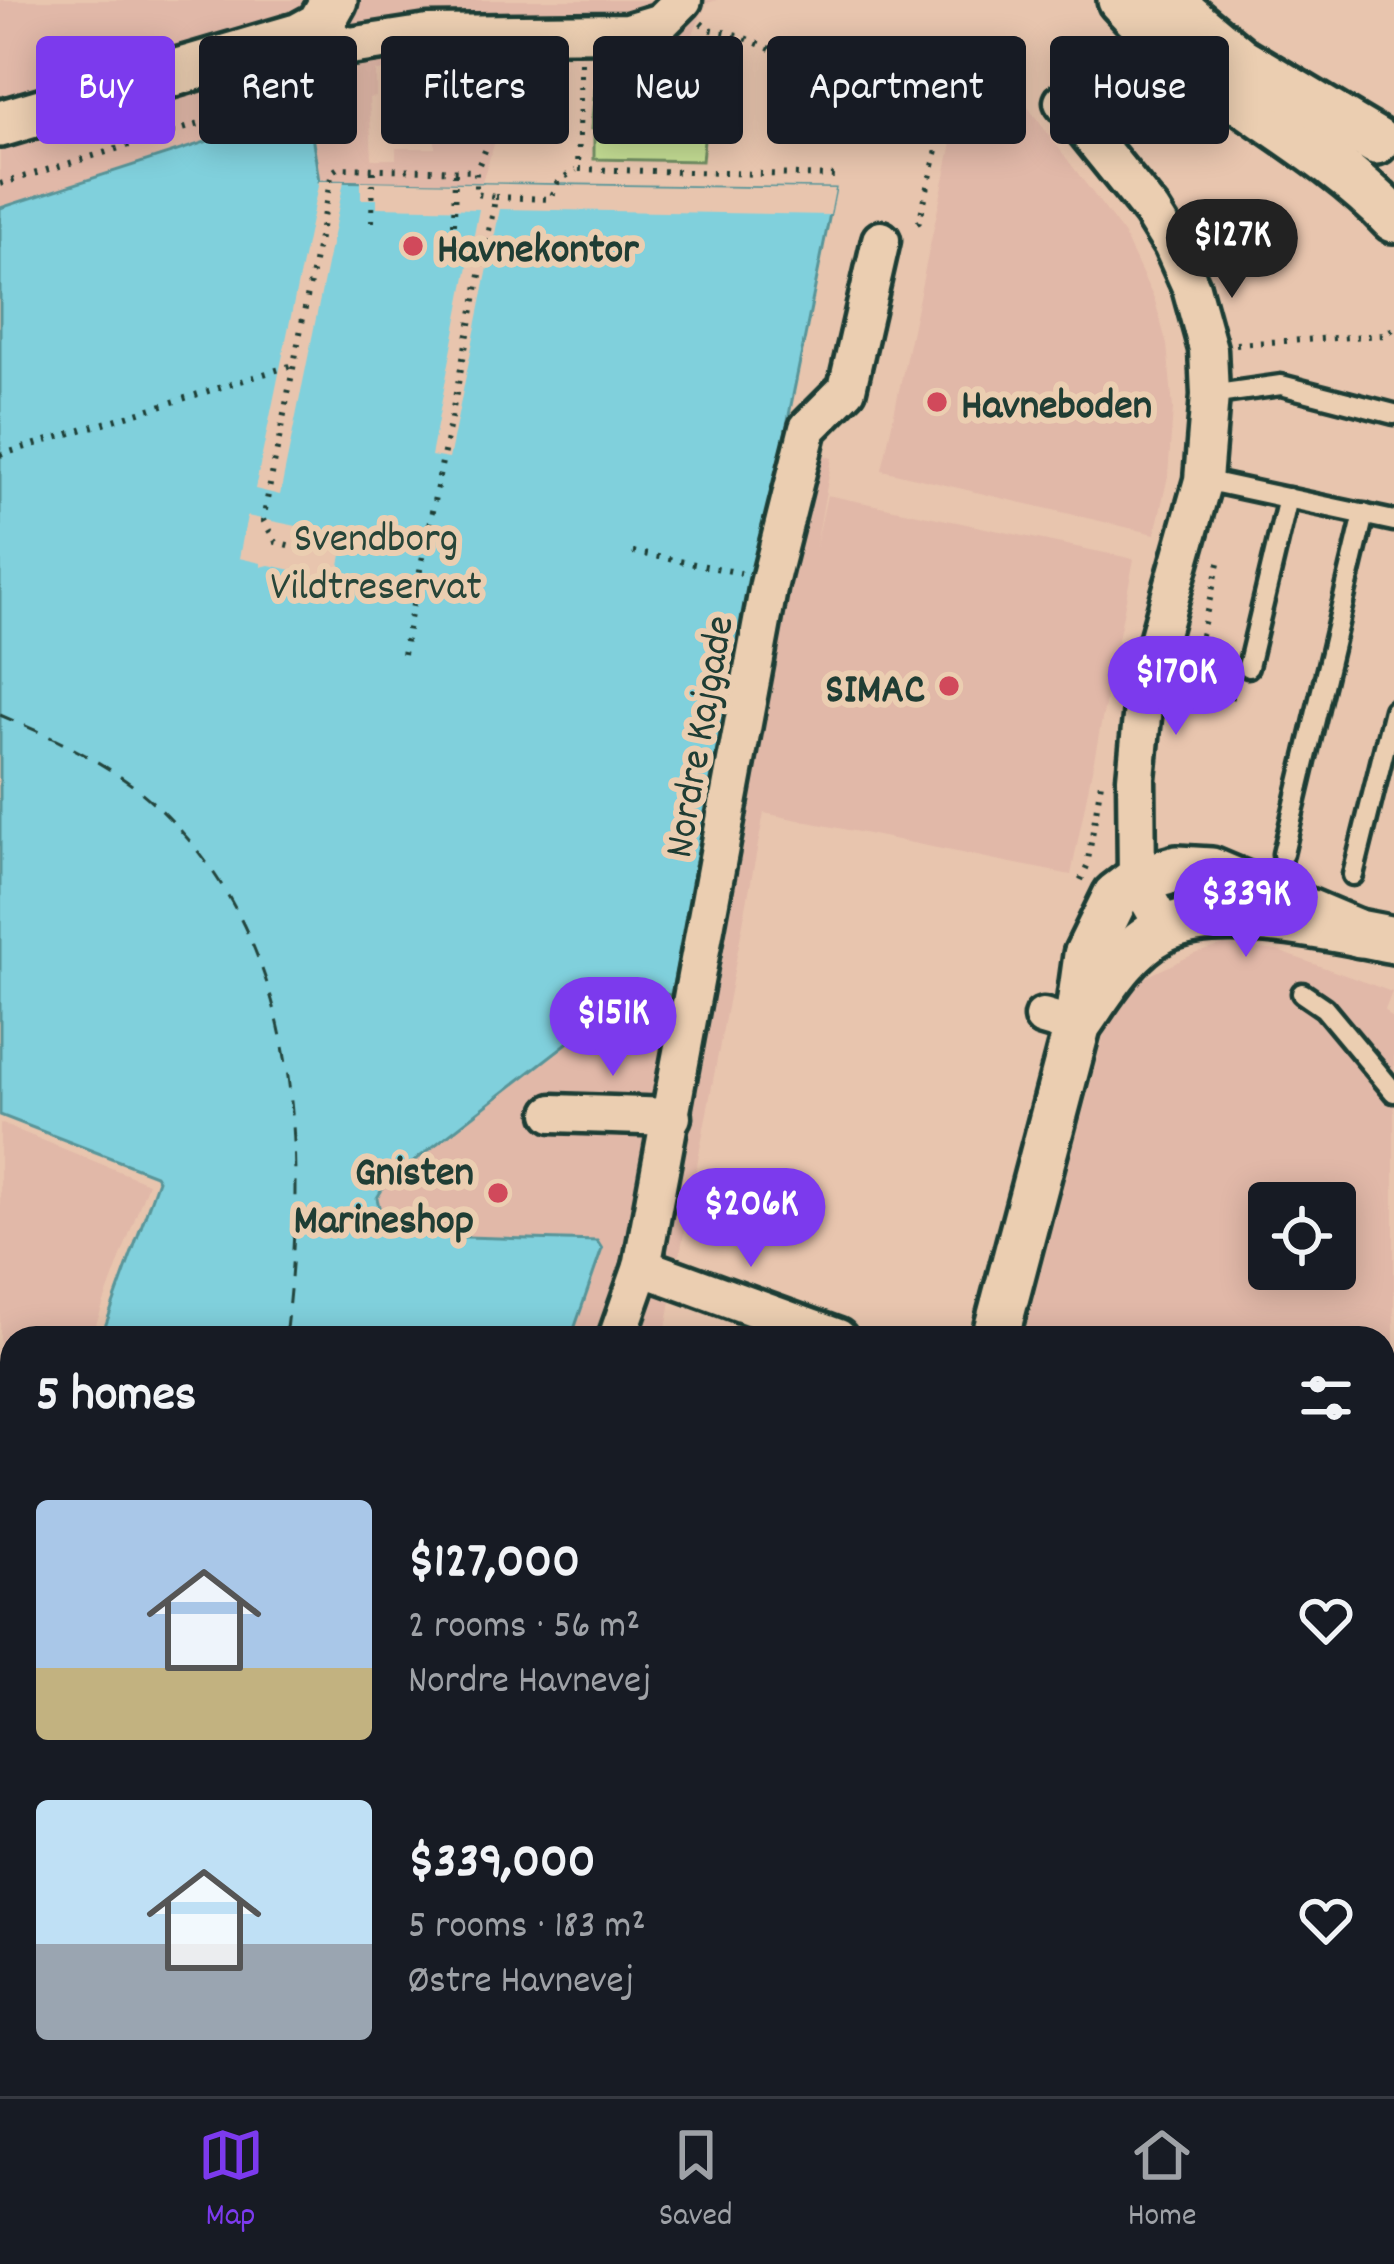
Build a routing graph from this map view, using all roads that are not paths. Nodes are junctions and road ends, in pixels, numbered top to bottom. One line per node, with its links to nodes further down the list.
1 (1121, 0): 9 (street)
2 (1168, 0): 8 (street)
3 (1204, 0): 8 (street)
4 (675, 9): 5 (street)
5 (327, 13): 6 (street)
6 (0, 124)
7 (1097, 144): 11 (street)
8 (1385, 149)
9 (1394, 219)
10 (881, 240): 28 (street, Nordre Kajgade)
11 (1210, 395): 12 (lane); 13 (street)
12 (1394, 414)
13 (1203, 480): 14 (lane); 21 (street)
14 (1288, 498): 15 (lane); 17 (lane)
15 (1364, 514): 16 (lane); 19 (lane)
16 (1394, 521)
17 (1247, 667)
18 (1394, 710): 20 (lane)
19 (1282, 854)
20 (1353, 875)
21 (1137, 880): 22 (street); 23 (street); 25 (street)
22 (1165, 928): 23 (street); 25 (street)
23 (1377, 937)
24 (1302, 993): 26 (lane)
25 (1060, 1023): 32 (street)
26 (1394, 1092)
27 (553, 1113): 28 (street)
28 (672, 1117): 29 (street, Nordre Kajgade)
29 (642, 1267): 30 (street, Nordre Kajgade); 31 (street)
30 (621, 1326)
31 (783, 1326)
32 (997, 1326)

